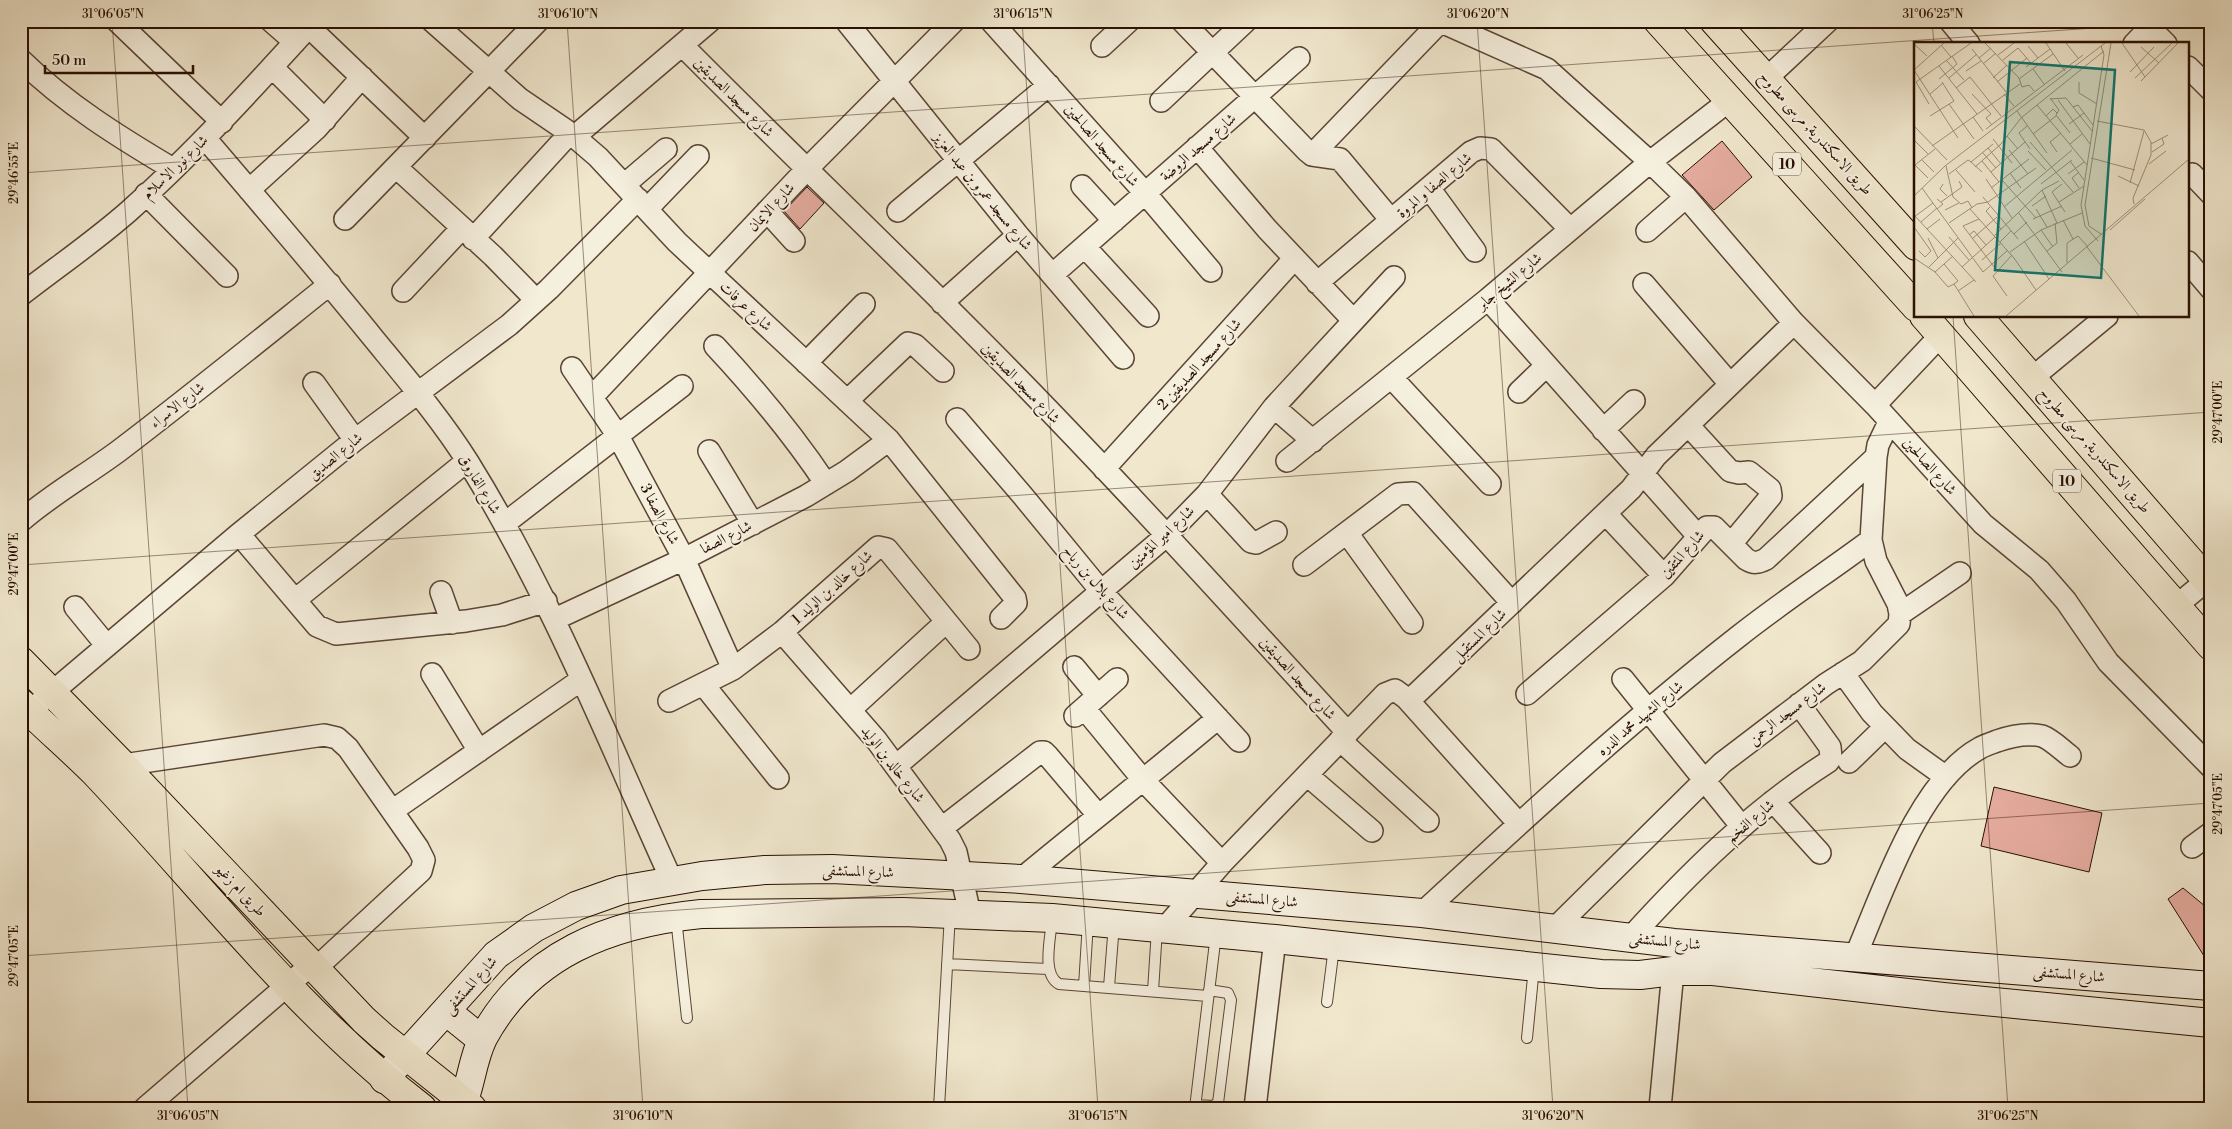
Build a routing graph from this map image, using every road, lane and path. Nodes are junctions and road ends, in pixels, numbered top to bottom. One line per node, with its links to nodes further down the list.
1 (117, 21): 39 (street)
2 (271, 21): 18 (street)
3 (538, 21): 29 (street)
4 (710, 21): 22 (street)
5 (846, 21): 32 (street, شارع مسجد عمرو بن عبد العزيز)
6 (954, 21): 32 (street, شارع الايمان)
7 (991, 21): 33 (street, شارع مسجد الصالحين)
8 (1129, 21): 23 (street)
9 (1182, 21): 24 (street)
10 (1246, 21): 24 (street)
11 (1658, 21): 36 (main road, 10)
12 (1714, 21): 31 (main road, طريق الاسكندرية, مرسى مطروح)
13 (1828, 21): 31 (street)
14 (1950, 21): 19 (street)
15 (1440, 22): 45 (street); 48 (street, شارع الصالحين)
16 (443, 24): 29 (street, شارع عرفات)
17 (2152, 24): 20 (street); 21 (street)
18 (306, 30): 27 (street, شارع نور الاسلام); 30 (street)
19 (1967, 42)
20 (2136, 42)
21 (2165, 42)
22 (682, 45): 40 (street); 51 (street, شارع مسجد الصديقين)
23 (1102, 46)
24 (1212, 54): 35 (street); 37 (street)
25 (1299, 58): 35 (street, شارع مسجد الروضة)
26 (21, 60): 50 (street)
27 (272, 67): 38 (street); 39 (street, شارع نور الاسلام)
28 (2190, 69): 34 (street)
29 (489, 72): 40 (street, شارع عرفات); 42 (street)
30 (362, 77): 38 (street); 42 (street)
31 (1767, 78): 71 (main road, طريق الاسكندرية, مرسى مطروح)
32 (893, 81): 47 (street, شارع مسجد عمرو بن عبد العزيز); 51 (street, شارع الايمان)
33 (1049, 85): 47 (street); 56 (street, شارع مسجد الصالحين)
34 (2211, 90)
35 (1255, 97): 43 (street, شارع مسجد الروضة); 45 (street)
36 (1730, 100): 48 (street, شارع الشيخ جابر); 91 (main road, 10)
37 (1161, 101)
38 (325, 120): 55 (street)
39 (222, 122): 41 (street, شارع نور الاسلام)
40 (572, 135): 60 (street, شارع عرفات); 68 (street)
41 (205, 138): 50 (street, شارع نور الاسلام); 55 (street, شارع الفاروق)
42 (425, 138): 49 (street)
43 (1197, 147): 56 (street, شارع مسجد الروضة); 74 (street)
44 (666, 149): 60 (street)
45 (1312, 155): 64 (street)
46 (698, 156): 60 (street)
47 (958, 161): 62 (street); 69 (street, شارع مسجد عمرو بن عبد العزيز)
48 (1650, 162): 59 (street, شارع الصالحين); 66 (street, شارع الشيخ جابر)
49 (396, 167): 63 (street); 68 (street)
50 (173, 169): 57 (street, شارع نور الاسلام)
51 (806, 170): 61 (street, شارع الايمان); 89 (street, شارع مسجد الصديقين)
52 (2192, 174): 58 (street)
53 (1082, 186): 65 (street)
54 (1429, 188): 64 (street, شارع الصفا و المروة); 66 (street, شارع الصفا و المروة); 73 (street)
55 (249, 190): 82 (street, شارع الفاروق)
56 (1145, 193): 65 (street, شارع مسجد الروضة); 76 (street, شارع مسجد الصالحين)
57 (146, 194): 79 (street); 86 (street, شارع نور الاسلام)
58 (2211, 194)
59 (1686, 197): 67 (street); 96 (street, شارع الصالحين)
60 (636, 198): 77 (street, شارع عرفات); 88 (street, شارع الصديق)
61 (767, 211): 70 (street); 77 (street, شارع الايمان)
62 (898, 211)
63 (345, 220)
64 (1391, 220): 81 (street, شارع الصفا و المروة)
65 (1114, 221): 72 (street, شارع مسجد الروضة)
66 (1570, 229): 87 (street, شارع الشيخ جابر)
67 (1647, 231)
68 (468, 233): 85 (street); 88 (street)
69 (1018, 235): 78 (street, شارع مسجد عمرو بن عبد العزيز); 89 (street)
70 (794, 241)
71 (1914, 244)
72 (1085, 247): 78 (street, شارع مسجد الروضة); 92 (street)
73 (1475, 251)
74 (1294, 259): 81 (street); 128 (street, شارع مسجد الصديقين 2)
75 (2190, 264): 84 (street)
76 (1211, 271)
77 (710, 272): 100 (street, شارع عرفات); 111 (street, شارع الايمان)
78 (1052, 275): 99 (street, شارع مسجد عمرو بن عبد العزيز)
79 (227, 276)
80 (1394, 277): 95 (street, شارع امير المؤمنين)
81 (1318, 283): 95 (street)
82 (330, 284): 109 (street, شارع الفاروق); 134 (street, شارع الاسراء)
83 (1644, 284): 107 (street)
84 (2211, 289)
85 (403, 291)
86 (21, 295)
87 (1488, 299): 101 (street); 104 (street, شارع الشيخ جابر)
88 (536, 300): 109 (street, شارع الصديق)
89 (942, 303): 128 (street, شارع مسجد الصديقين)
90 (864, 304): 100 (street)
91 (1914, 305)
92 (1148, 316)
93 (1980, 318): 105 (main road, طريق الاسكندرية, مرسى مطروح)
94 (2104, 318): 105 (street)
95 (1353, 320): 115 (street, شارع امير المؤمنين)
96 (1794, 322): 107 (street, شارع المستقبل); 114 (street, شارع الصالحين)
97 (1932, 326): 114 (street); 153 (main road, 10)
98 (714, 346): 130 (street)
99 (1123, 358)
100 (806, 363): 112 (street, شارع عرفات)
101 (1546, 366): 110 (street); 119 (street)
102 (572, 368): 111 (street, شارع الصفا 3)
103 (943, 371): 112 (street)
104 (1392, 378): 123 (street, شارع الشيخ جابر); 131 (street)
105 (2032, 378): 148 (main road, طريق الاسكندرية, مرسى مطروح)
106 (314, 384): 121 (street)
107 (1730, 384): 118 (street, شارع المستقبل)
108 (682, 386): 120 (street)
109 (417, 392): 121 (street, شارع الصديق); 126 (street, شارع الفاروق)
110 (1519, 392)
111 (592, 397): 120 (street, شارع الصفا 3)
112 (848, 401): 122 (street, شارع عرفات)
113 (1634, 401): 119 (street)
114 (1875, 405): 117 (street, شارع الصالحين)
115 (1274, 406): 123 (street); 132 (street, شارع امير المؤمنين)
116 (957, 419): 149 (street, شارع بلال بن رباح)
117 (1889, 422): 125 (street, شارع المتقين); 192 (street, شارع الصالحين)
118 (1688, 425): 129 (street, شارع المستقبل); 143 (street)
119 (1603, 430): 129 (street)
120 (618, 436): 135 (street); 144 (street, شارع الصفا 3)
121 (354, 440): 139 (street, شارع الصديق)
122 (889, 440): 130 (street, شارع الصفا); 157 (street, شارع عرفات)
123 (1313, 441): 127 (street, شارع الشيخ جابر)
124 (709, 451): 136 (street)
125 (1876, 457): 142 (street); 143 (street, شارع المتقين)
126 (467, 461): 135 (street, شارع الفاروق); 151 (street)
127 (1287, 461)
128 (1104, 470): 140 (street, شارع مسجد الصديقين)
129 (1643, 473): 133 (street, شارع المستقبل); 141 (street)
130 (826, 484): 136 (street, شارع الصفا)
131 (1490, 484)
132 (1207, 494): 137 (street); 140 (street, شارع امير المؤمنين)
133 (1606, 514): 147 (street); 152 (street, شارع المستقبل)
134 (21, 521)
135 (504, 524): 155 (street, شارع الفاروق)
136 (752, 524): 144 (street, شارع الصفا)
137 (1276, 532)
138 (1347, 533): 145 (street); 152 (street); 160 (street)
139 (239, 534): 151 (street); 162 (street, شارع الصديق)
140 (1167, 535): 149 (street, شارع امير المؤمنين); 185 (street, شارع مسجد الصديقين)
141 (1698, 536): 143 (street, شارع المتقين); 147 (street, شارع المتقين)
142 (1871, 540): 156 (street); 182 (street, شارع الشهيد محمد الدره)
143 (1731, 544)
144 (684, 559): 155 (street, شارع الصفا); 167 (street, شارع الصفا 3)
145 (1304, 565)
146 (1960, 573): 156 (street)
147 (1664, 576): 175 (street, شارع المتقين)
148 (2209, 581): 153 (street)
149 (1102, 590): 183 (street, شارع بلال بن رباح); 191 (street, شارع امير المؤمنين)
150 (441, 592): 159 (street)
151 (295, 600): 159 (street, شارع الصفا)
152 (1512, 603): 176 (street, شارع المستقبل)
153 (2176, 606): 163 (main road, 10)
154 (75, 607): 162 (street)
155 (550, 610): 159 (street, شارع الصفا); 171 (street, شارع الفاروق)
156 (1900, 614): 169 (street, شارع مسجد الرحمن)
157 (1001, 618)
158 (946, 622): 161 (street, شارع خالد بن الوليد 1); 164 (street, شارع خالد بن الوليد 1); 181 (street)
159 (452, 623)
160 (1412, 623)
161 (782, 632): 167 (street, شارع خالد بن الوليد 1); 181 (street, شارع خالد بن الوليد)
162 (107, 646): 174 (street, شارع الصديق)
163 (2211, 646)
164 (969, 649)
165 (21, 661): 174 (main road, طريق ام زغيو)
166 (1074, 667): 180 (street)
167 (732, 669): 173 (street, شارع خالد بن الوليد 1)
168 (432, 674): 187 (street)
169 (1843, 674): 178 (street, شارع مسجد الرحمن); 184 (street)
170 (1117, 679): 180 (street)
171 (581, 680): 187 (street); 213 (street, شارع الفاروق)
172 (1623, 680): 182 (street)
173 (703, 684): 177 (street, شارع خالد بن الوليد 1); 195 (street)
174 (51, 693): 179 (street, شارع الصديق); 190 (main road, طريق ام زغيو)
175 (1527, 694)
176 (1406, 698): 185 (street); 202 (street)
177 (669, 701)
178 (1799, 704): 196 (street, شارع مسجد الرحمن); 198 (street, شارع الفخم)
179 (26, 707): 214 (main road, طريق ام زغيو)
180 (1086, 707): 197 (street)
181 (850, 710): 191 (street, شارع خالد بن الوليد)
182 (1648, 710): 196 (street); 202 (street, شارع الشهيد محمد الدره)
183 (1218, 718): 186 (street, شارع بلال بن رباح); 197 (street)
184 (1885, 727): 189 (street); 194 (street)
185 (1344, 737): 193 (street); 201 (street, شارع مسجد الصديقين)
186 (1239, 741)
187 (480, 751): 199 (street)
188 (2070, 756): 194 (street)
189 (1848, 762)
190 (123, 765): 199 (street); 210 (main road, طريق ام زغيو)
191 (896, 766): 204 (street, شارع خالد بن الوليد)
192 (2211, 767)
193 (1307, 775): 205 (street); 209 (street)
194 (1946, 777): 228 (street)
195 (778, 778)
196 (1704, 778): 203 (street); 223 (street, شارع مسجد الرحمن)
197 (1144, 781): 200 (street); 209 (street)
198 (1773, 801): 203 (street, شارع الفخم); 208 (street)
199 (392, 811): 232 (street)
200 (1098, 816): 204 (street); 212 (street)
201 (1428, 821)
202 (1519, 824): 216 (street, شارع الشهيد محمد الدره)
203 (1742, 827): 225 (street, شارع الفخم)
204 (942, 828): 211 (street, شارع خالد بن الوليد)
205 (1372, 831)
206 (2211, 833): 207 (street)
207 (2192, 847)
208 (1820, 853)
209 (1222, 863): 215 (street)
210 (225, 873): 214 (main road); 232 (main road, طريق ام زغيو)
211 (960, 876): 212 (street, شارع المستشفى); 213 (street, شارع المستشفى); 217 (street, شارع خالد بن الوليد)
212 (1021, 880): 215 (street, شارع المستشفى)
213 (672, 881): 244 (street, شارع المستشفى)
214 (202, 892): 238 (main road, طريق ام زغيو)
215 (1196, 894): 216 (street, شارع المستشفى); 222 (street)
216 (1422, 913): 221 (street, شارع المستشفى)
217 (960, 914): 218 (street, شارع المستشفى); 219 (street, شارع المستشفى); 230 (lane)
218 (676, 916): 245 (lane); 248 (street, شارع المستشفى)
219 (1052, 918): 220 (street, شارع المستشفى); 234 (lane)
220 (1101, 922): 222 (street, شارع المستشفى); 236 (lane); 239 (lane)
221 (1505, 922): 223 (street, شارع المستشفى); 229 (street)
222 (1161, 928): 224 (street, شارع المستشفى); 240 (lane)
223 (1555, 928): 225 (street, شارع المستشفى)
224 (1216, 934): 226 (street, شارع المستشفى); 241 (lane)
225 (1630, 937): 228 (street, شارع المستشفى)
226 (1275, 940): 227 (street, شارع المستشفى); 256 (street)
227 (1334, 946): 229 (street, شارع المستشفى); 243 (lane)
228 (1855, 957): 231 (street, شارع المستشفى)
229 (1499, 963): 233 (street, شارع المستشفى)
230 (947, 964): 234 (lane); 255 (lane)
231 (1946, 964): 237 (street, شارع المستشفى); 242 (street)
232 (313, 967): 238 (street); 249 (main road, طريق ام زغيو)
233 (1534, 967): 235 (street, شارع المستشفى); 247 (lane)
234 (1048, 969): 236 (lane)
235 (1672, 971): 242 (street, شارع المستشفى); 257 (street)
236 (1084, 986): 239 (lane)
237 (2211, 986)
238 (288, 987): 250 (main road, طريق ام زغيو); 253 (street)
239 (1109, 988): 240 (lane)
240 (1153, 991): 241 (lane)
241 (1209, 993): 252 (lane); 252 (lane)
242 (1943, 997): 246 (street, شارع المستشفى)
243 (1327, 1002)
244 (446, 1011): 248 (street); 249 (street, شارع المستشفى)
245 (688, 1018)
246 (2211, 1023)
247 (1526, 1038)
248 (482, 1040): 251 (street, شارع المستشفى)
249 (405, 1055): 250 (street, شارع المستشفى); 251 (main road, طريق ام زغيو)
250 (384, 1079): 254 (main road, طريق ام زغيو)
251 (466, 1106)
252 (1196, 1106)
253 (145, 1108)
254 (422, 1108)
255 (939, 1108)
256 (1255, 1108)
257 (1660, 1108)

